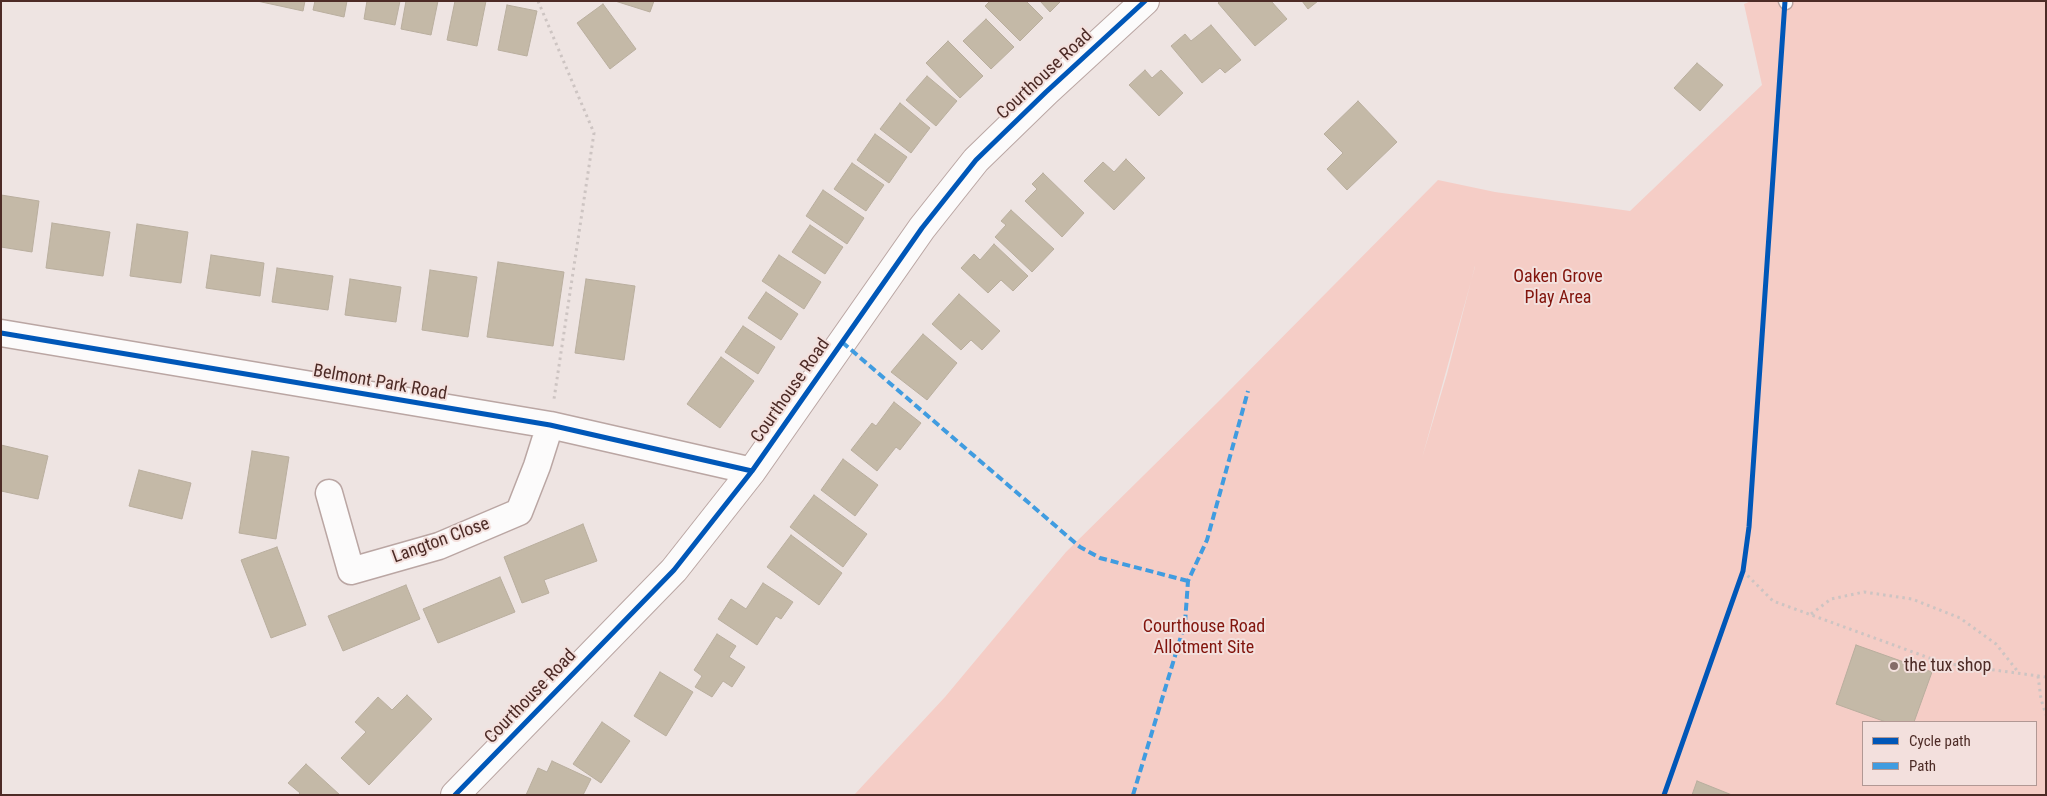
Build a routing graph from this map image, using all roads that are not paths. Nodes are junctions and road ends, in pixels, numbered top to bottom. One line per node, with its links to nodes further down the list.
1 (1145, 1): 4 (street, Courthouse Road)
2 (1, 333): 3 (street, Belmont Park Road)
3 (550, 425): 4 (street, Belmont Park Road); 5 (street, Langton Close)
4 (752, 471): 6 (street, Courthouse Road)
5 (330, 493)
6 (455, 795)

